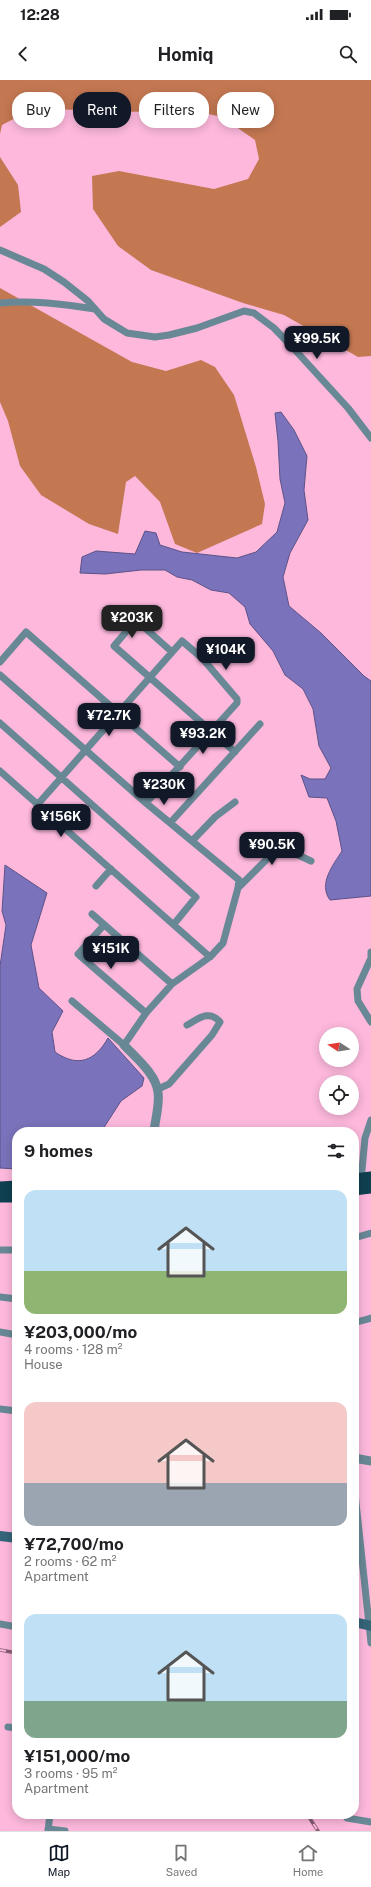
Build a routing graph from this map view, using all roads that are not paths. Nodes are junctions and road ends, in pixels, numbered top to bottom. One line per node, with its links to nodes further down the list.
1 (0, 250): 3 (street)
2 (0, 303): 3 (street)
3 (95, 309): 4 (street)
4 (371, 438)
5 (172, 652): 8 (street); 8 (street); 12 (street)
6 (0, 662): 9 (street)
7 (0, 675): 13 (street)
8 (149, 678): 9 (street); 12 (street)
9 (117, 713): 13 (street); 15 (street)
10 (0, 723): 17 (street)
11 (260, 724): 14 (street)
12 (212, 731): 14 (street); 15 (street)
13 (86, 749): 17 (street); 19 (street)
14 (235, 752): 21 (street)
15 (180, 767): 19 (street)
16 (0, 771): 20 (street)
17 (61, 776): 20 (street); 28 (street)
18 (235, 802): 22 (street)
19 (146, 803): 21 (street)
20 (38, 804): 24 (street)
21 (170, 823): 22 (street)
22 (192, 841): 26 (street)
23 (311, 861): 26 (street)
24 (111, 869): 25 (street); 28 (street)
25 (96, 886)
26 (238, 888): 31 (street)
27 (92, 914): 29 (street)
28 (174, 924): 31 (street)
29 (104, 925): 32 (street); 34 (street)
30 (371, 952): 35 (street)
31 (210, 957): 32 (street)
32 (172, 984): 34 (street)
33 (72, 1001): 37 (street)
34 (146, 1013): 37 (street)
35 (371, 1022)
36 (187, 1025): 38 (street)
37 (124, 1045): 38 (street)
38 (158, 1089): 40 (street)
39 (371, 1120): 41 (street)
40 (155, 1127)
41 (362, 1183)
42 (12, 1186): 43 (highway)
43 (0, 1187)
44 (0, 1197): 45 (highway)
45 (12, 1197)
46 (371, 1233): 47 (street)
47 (359, 1237)
48 (0, 1250): 49 (street)
49 (12, 1250)
50 (0, 1297): 51 (street)
51 (12, 1298)
52 (371, 1318): 53 (street)
53 (359, 1321)
54 (0, 1332): 55 (street)
55 (12, 1334)
56 (0, 1409): 57 (street)
57 (12, 1410)
58 (359, 1459): 59 (street)
59 (371, 1461)
60 (359, 1528): 66 (street)
61 (0, 1536): 62 (main road)
62 (12, 1537)
63 (359, 1623): 66 (main road)
64 (0, 1624): 65 (street)
65 (12, 1626)
66 (370, 1626): 67 (street)
67 (371, 1643)
68 (8, 1727): 69 (street)
69 (12, 1727)
70 (49, 1819): 73 (street)
71 (354, 1819): 72 (street)
72 (371, 1822)
73 (48, 1830): 74 (street)
74 (65, 1831)

